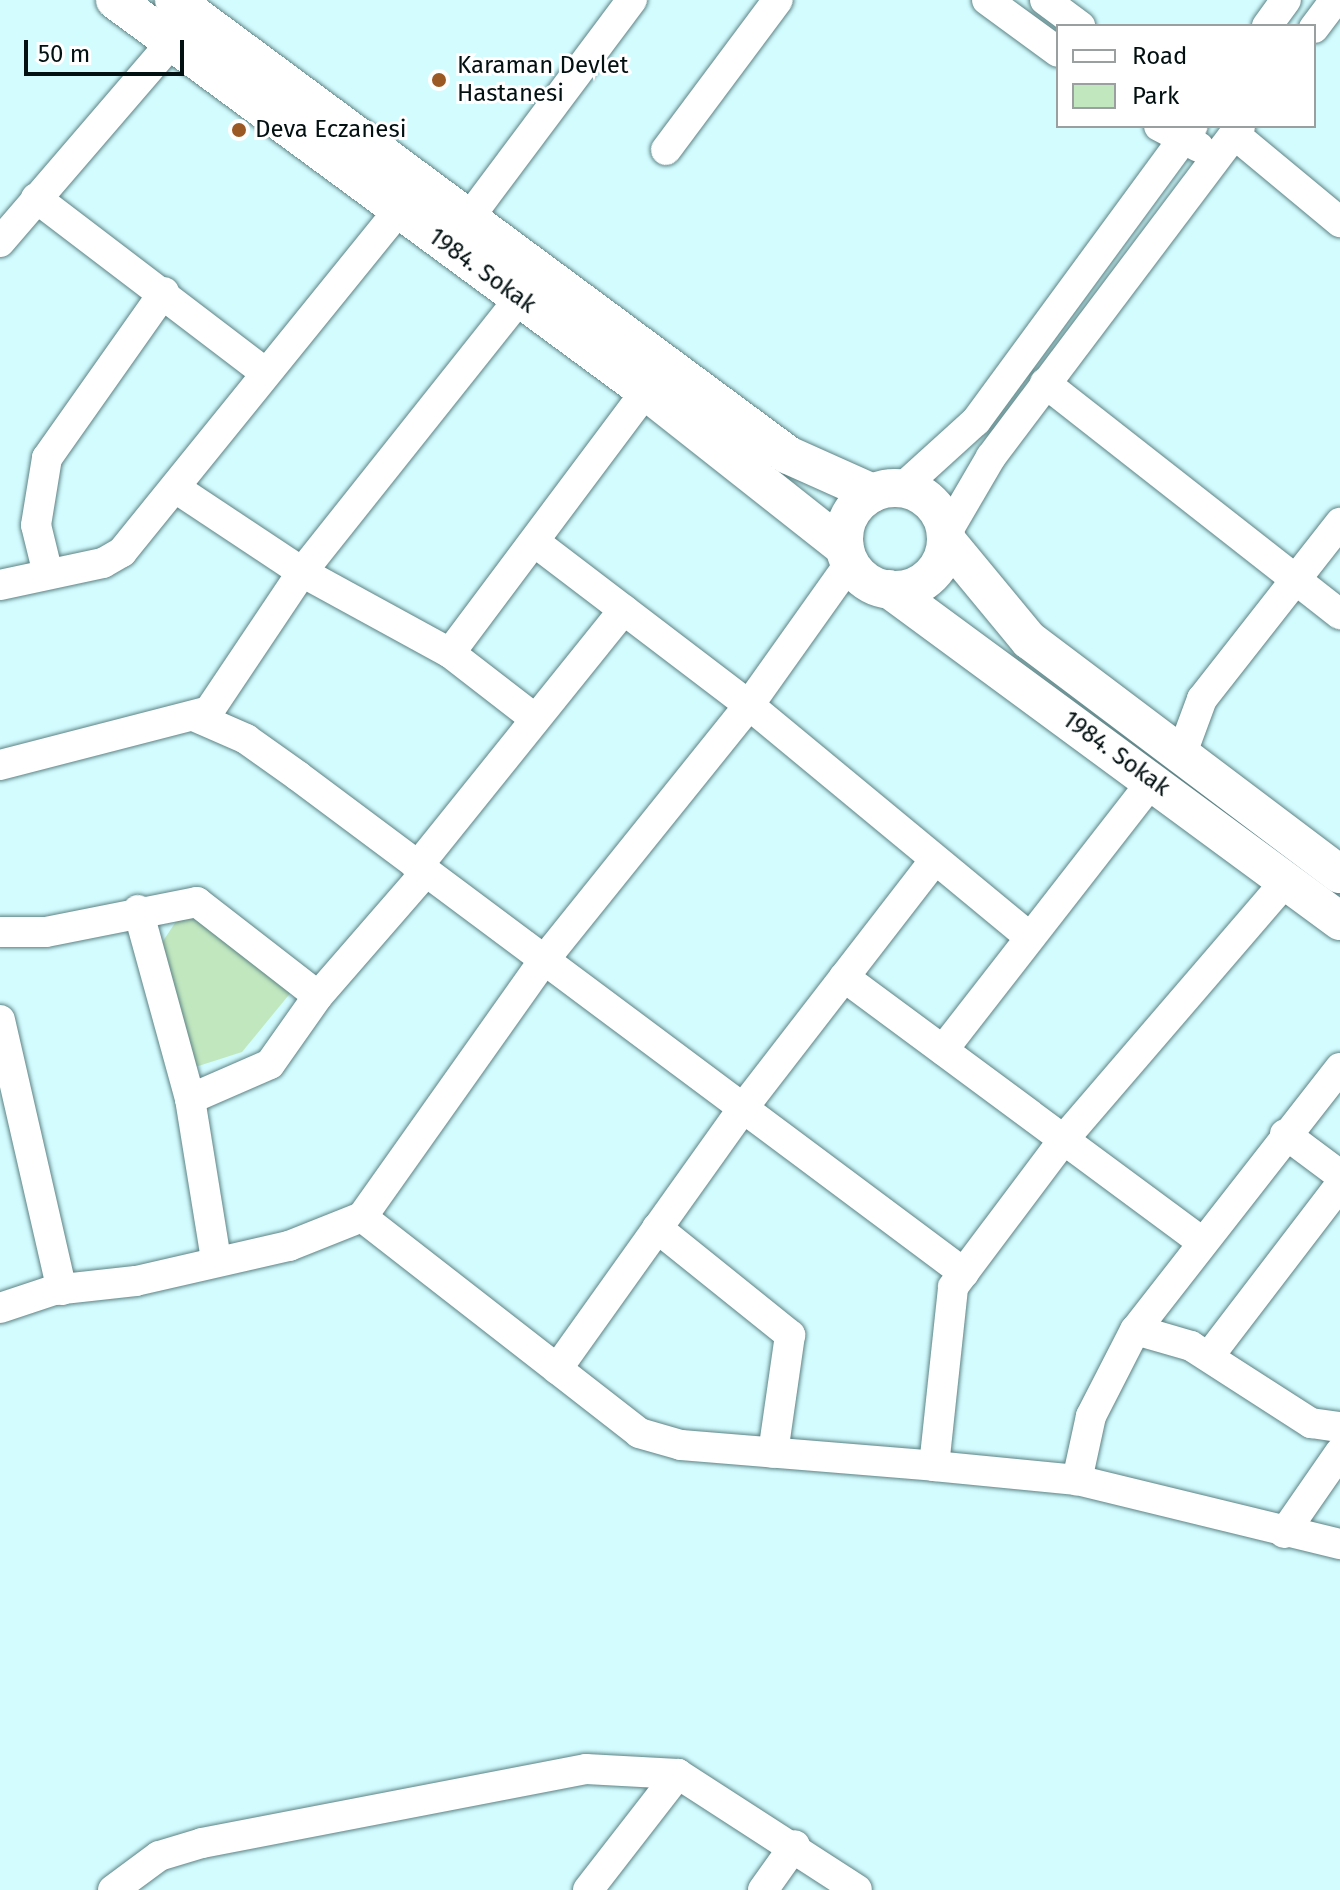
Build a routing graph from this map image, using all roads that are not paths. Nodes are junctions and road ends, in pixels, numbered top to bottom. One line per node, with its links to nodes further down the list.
1 (115, 0): 12 (main road, 1984. Sokak)
2 (174, 0): 19 (main road)
3 (632, 0): 19 (street)
4 (778, 0): 15 (street)
5 (987, 0): 13 (street)
6 (1045, 0): 9 (street)
7 (1286, 0): 10 (street)
8 (1335, 0): 11 (street)
9 (1077, 24)
10 (1268, 24)
11 (1316, 25)
12 (172, 42): 16 (street); 17 (main road, 1984. Sokak)
13 (1056, 51)
14 (1205, 133): 18 (street); 24 (street); 27 (street)
15 (666, 150)
16 (36, 198): 20 (street); 21 (street)
17 (399, 210): 19 (main road, 1984. Sokak); 23 (street)
18 (1340, 222)
19 (458, 233): 22 (main road, 1984. Sokak); 27 (main road)
20 (0, 242)
21 (164, 292): 23 (street); 33 (street)
22 (519, 299): 25 (main road, 1984. Sokak); 32 (street)
23 (263, 371): 26 (street)
24 (1045, 383): 29 (street); 34 (street)
25 (646, 391): 30 (street); 31 (main road, 1984. Sokak)
26 (177, 489): 32 (street); 33 (street)
27 (887, 490): 29 (main road); 31 (main road)
28 (1340, 523): 34 (street)
29 (946, 538): 36 (main road); 43 (main road)
30 (536, 543): 37 (street); 39 (street)
31 (848, 556): 36 (main road); 40 (street)
32 (302, 572): 39 (street); 41 (street)
33 (48, 574): 35 (street)
34 (1294, 579): 38 (street); 43 (street)
35 (0, 585)
36 (889, 589): 45 (main road, 1984. Sokak)
37 (624, 610): 40 (street); 42 (street)
38 (1340, 614)
39 (450, 653): 42 (street)
40 (749, 705): 46 (street); 54 (street)
41 (196, 717): 44 (street); 47 (street)
42 (534, 718): 47 (street)
43 (1182, 753): 48 (main road)
44 (0, 765)
45 (1153, 780): 49 (main road, 1984. Sokak); 53 (street)
46 (933, 862): 53 (street); 55 (street)
47 (421, 870): 54 (street); 56 (street)
48 (1340, 874)
49 (1286, 881): 51 (main road, 1984. Sokak); 63 (street)
50 (138, 910): 52 (street); 56 (street); 60 (street)
51 (1340, 921)
52 (0, 932)
53 (1027, 935): 58 (street)
54 (545, 959): 61 (street); 66 (street)
55 (844, 977): 58 (street); 61 (street)
56 (318, 996): 60 (street)
57 (0, 1020): 71 (street)
58 (943, 1050): 63 (street)
59 (1340, 1068): 62 (street)
60 (190, 1099): 69 (street)
61 (743, 1108): 67 (street); 70 (street)
62 (1285, 1134): 64 (street); 68 (street)
63 (1064, 1139): 68 (street); 70 (street)
64 (1340, 1175)
65 (1340, 1185): 74 (street)
66 (362, 1217): 69 (street); 75 (street)
67 (657, 1228): 75 (street); 78 (street)
68 (1201, 1241): 73 (street)
69 (216, 1260): 71 (street)
70 (964, 1273): 79 (street)
71 (62, 1290): 72 (street)
72 (0, 1308)
73 (1136, 1330): 74 (street); 80 (street)
74 (1210, 1355): 76 (street)
75 (557, 1369): 78 (street)
76 (1340, 1427)
77 (1340, 1452): 81 (street)
78 (773, 1453): 79 (street)
79 (934, 1466): 80 (street)
80 (1077, 1480): 81 (street)
81 (1284, 1533): 82 (street)
82 (1340, 1544)
83 (678, 1774): 84 (street); 85 (street); 86 (street)
84 (795, 1845): 87 (street); 88 (street)
85 (113, 1890)
86 (588, 1890)
87 (763, 1890)
88 (857, 1890)

